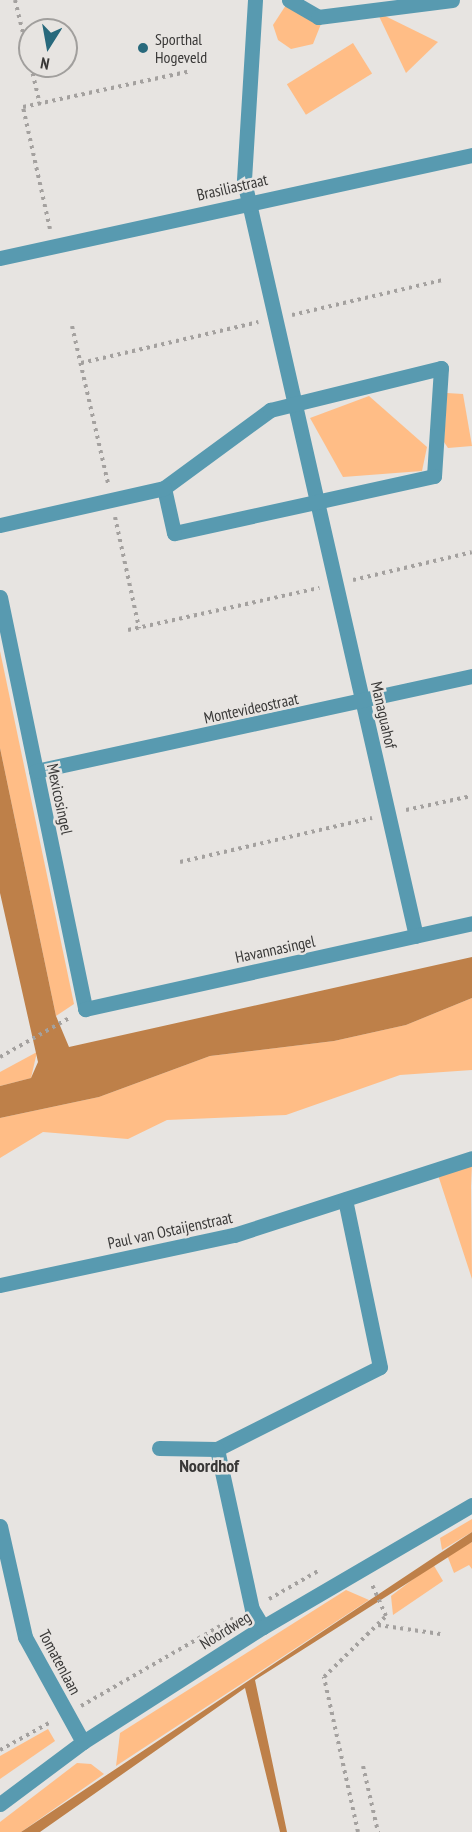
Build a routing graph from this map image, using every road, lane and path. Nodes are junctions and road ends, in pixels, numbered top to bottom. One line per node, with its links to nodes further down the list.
1 (15, 0): 5 (path)
2 (255, 0): 10 (street, Managuahof)
3 (289, 0): 4 (street)
4 (452, 0)
5 (19, 18)
6 (191, 71): 8 (path)
7 (34, 78): 8 (path)
8 (40, 104): 11 (path)
9 (472, 155): 10 (street, Brasiliastraat)
10 (250, 201): 11 (street, Brasiliastraat); 14 (street, Managuahof)
11 (54, 246): 12 (street, Brasiliastraat)
12 (0, 258)
13 (72, 326): 16 (path)
14 (296, 403): 15 (street); 17 (street, Managuahof); 17 (street)
15 (164, 488): 16 (street); 17 (street)
16 (111, 500): 18 (street); 22 (path)
17 (317, 501): 20 (street, Managuahof)
18 (0, 525)
19 (472, 552): 20 (path)
20 (336, 584): 22 (path); 25 (street, Managuahof)
21 (0, 597): 26 (street, Mexicosingel)
22 (139, 628): 23 (path)
23 (128, 630)
24 (472, 676): 25 (street, Montevideostraat)
25 (363, 702): 26 (street, Montevideostraat); 28 (street, Managuahof)
26 (36, 771): 32 (street, Mexicosingel)
27 (472, 796): 28 (path)
28 (388, 814): 29 (path); 31 (street, Managuahof)
29 (180, 862)
30 (472, 923): 31 (street, Havannasingel)
31 (416, 936): 32 (street, Havannasingel)
32 (85, 1009)
33 (71, 1017): 34 (path)
34 (0, 1057)
35 (472, 1158): 36 (street, Paul van Ostaijenstraat)
36 (345, 1200): 37 (street, Paul van Ostaijenstraat); 39 (street)
37 (0, 1285)
38 (159, 1448): 39 (street)
39 (217, 1449): 44 (street)
40 (472, 1505): 44 (street, Noordweg)
41 (0, 1526): 46 (street, Tomatenlaan)
42 (374, 1588): 43 (path)
43 (377, 1625): 45 (path); 49 (path)
44 (263, 1627): 46 (street, Noordweg)
45 (440, 1634)
46 (83, 1742): 48 (street, Noordweg)
47 (363, 1766): 50 (path)
48 (2, 1801)
49 (358, 1832)
50 (378, 1832)

